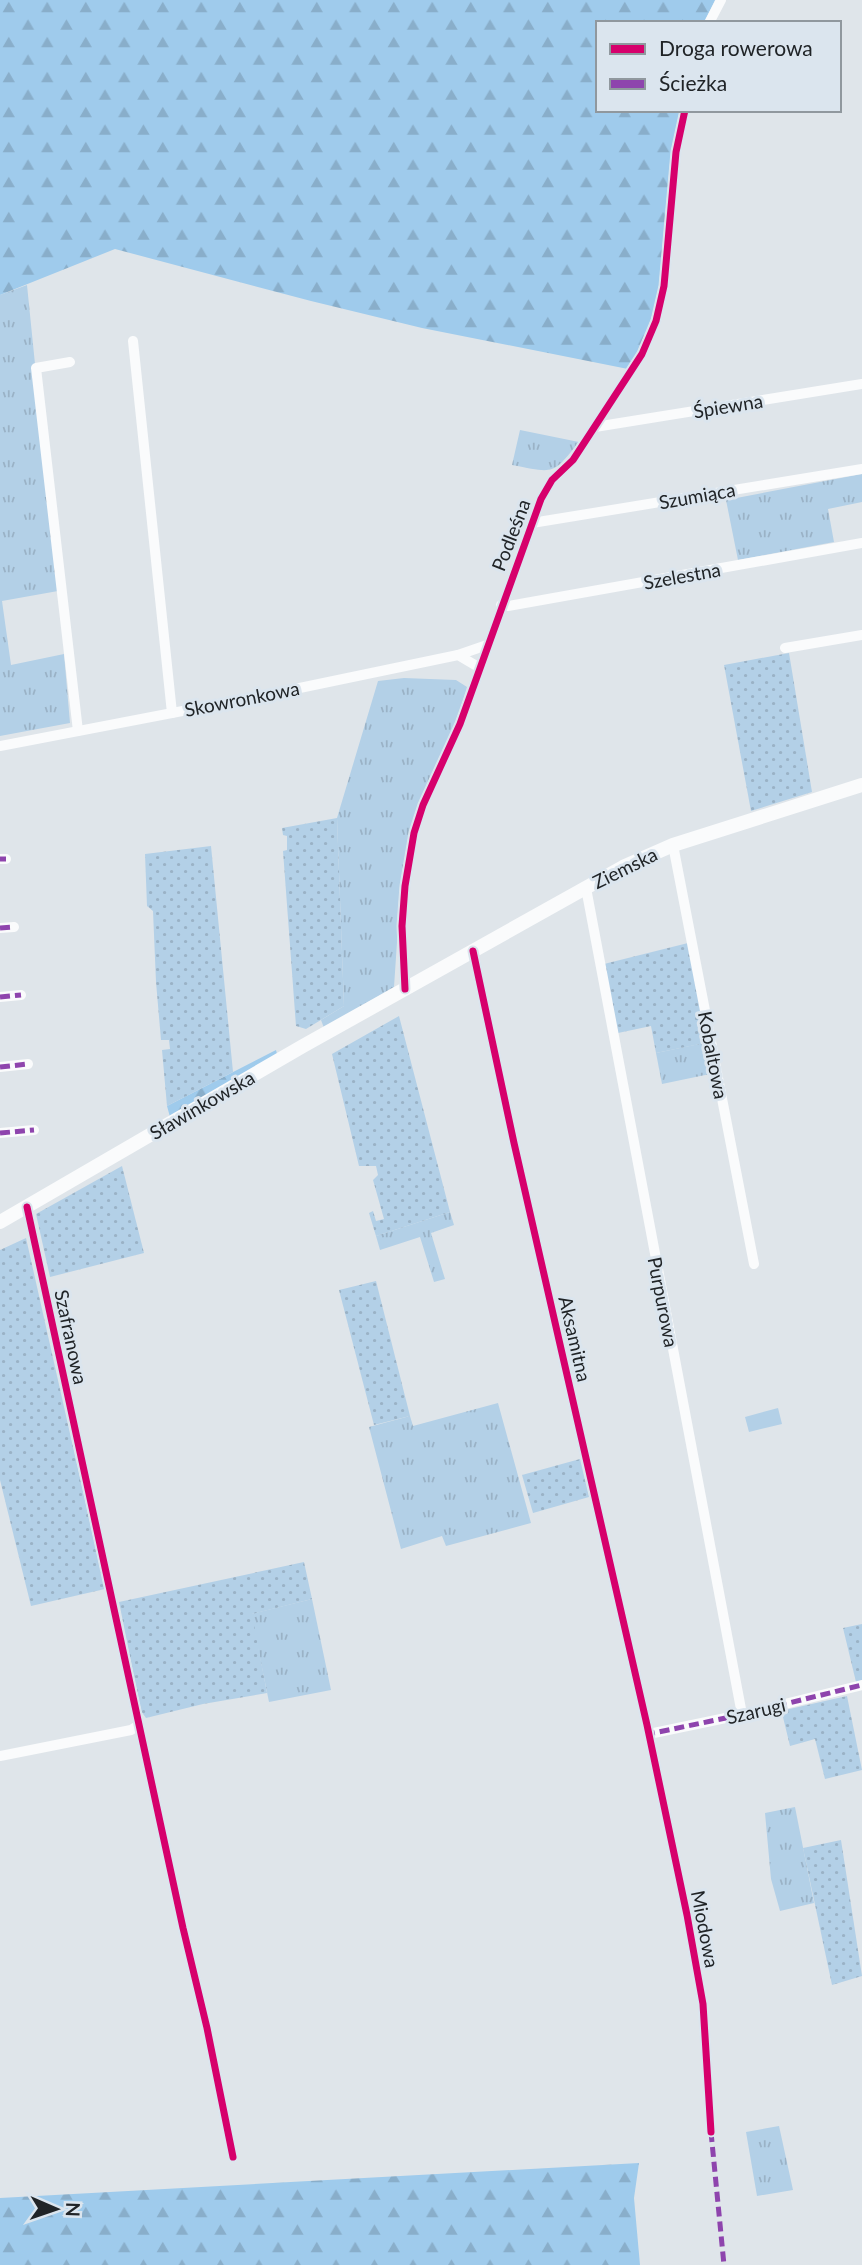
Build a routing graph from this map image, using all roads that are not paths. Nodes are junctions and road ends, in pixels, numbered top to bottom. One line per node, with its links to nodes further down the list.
1 (722, 0): 2 (street)
2 (710, 21)
3 (685, 112): 7 (street, Podleśna)
4 (133, 341): 17 (street)
5 (70, 362): 18 (street)
6 (862, 384): 7 (street, Śpiewna)
7 (595, 428): 9 (street, Podleśna)
8 (862, 469): 9 (street, Szumiąca)
9 (532, 523): 11 (street, Podleśna)
10 (862, 543): 11 (street, Szelestna)
11 (501, 605): 13 (street, Podleśna)
12 (862, 635): 14 (street)
13 (487, 645): 15 (street, Skowronkowa); 16 (street, Podleśna)
14 (785, 648)
15 (458, 655): 16 (street); 17 (street, Skowronkowa)
16 (480, 668): 26 (street, Podleśna)
17 (172, 713): 18 (street, Skowronkowa)
18 (78, 731): 19 (street, Skowronkowa)
19 (0, 746)
20 (862, 785): 21 (street, Ziemska)
21 (673, 845): 22 (street, Ziemska); 35 (street, Kobaltowa)
22 (586, 888): 25 (street, Ziemska); 37 (street, Purpurowa)
23 (15, 927): 24 (street)
24 (0, 928)
25 (473, 951): 26 (street, Ziemska); 39 (street, Aksamitna)
26 (405, 989): 33 (street, Sławinkowska)
27 (21, 995): 28 (street)
28 (0, 997)
29 (28, 1064): 30 (street)
30 (0, 1067)
31 (34, 1130): 32 (street)
32 (0, 1133)
33 (27, 1207): 34 (street, Sławinkowska); 38 (street, Szafranowa)
34 (0, 1222)
35 (754, 1264)
36 (862, 1685): 37 (street, Szarugi)
37 (740, 1715): 39 (street, Szarugi)
38 (139, 1725): 40 (street); 42 (street, Szafranowa)
39 (649, 1734): 41 (street, Miodowa)
40 (0, 1756)
41 (711, 2132)
42 (233, 2157)

